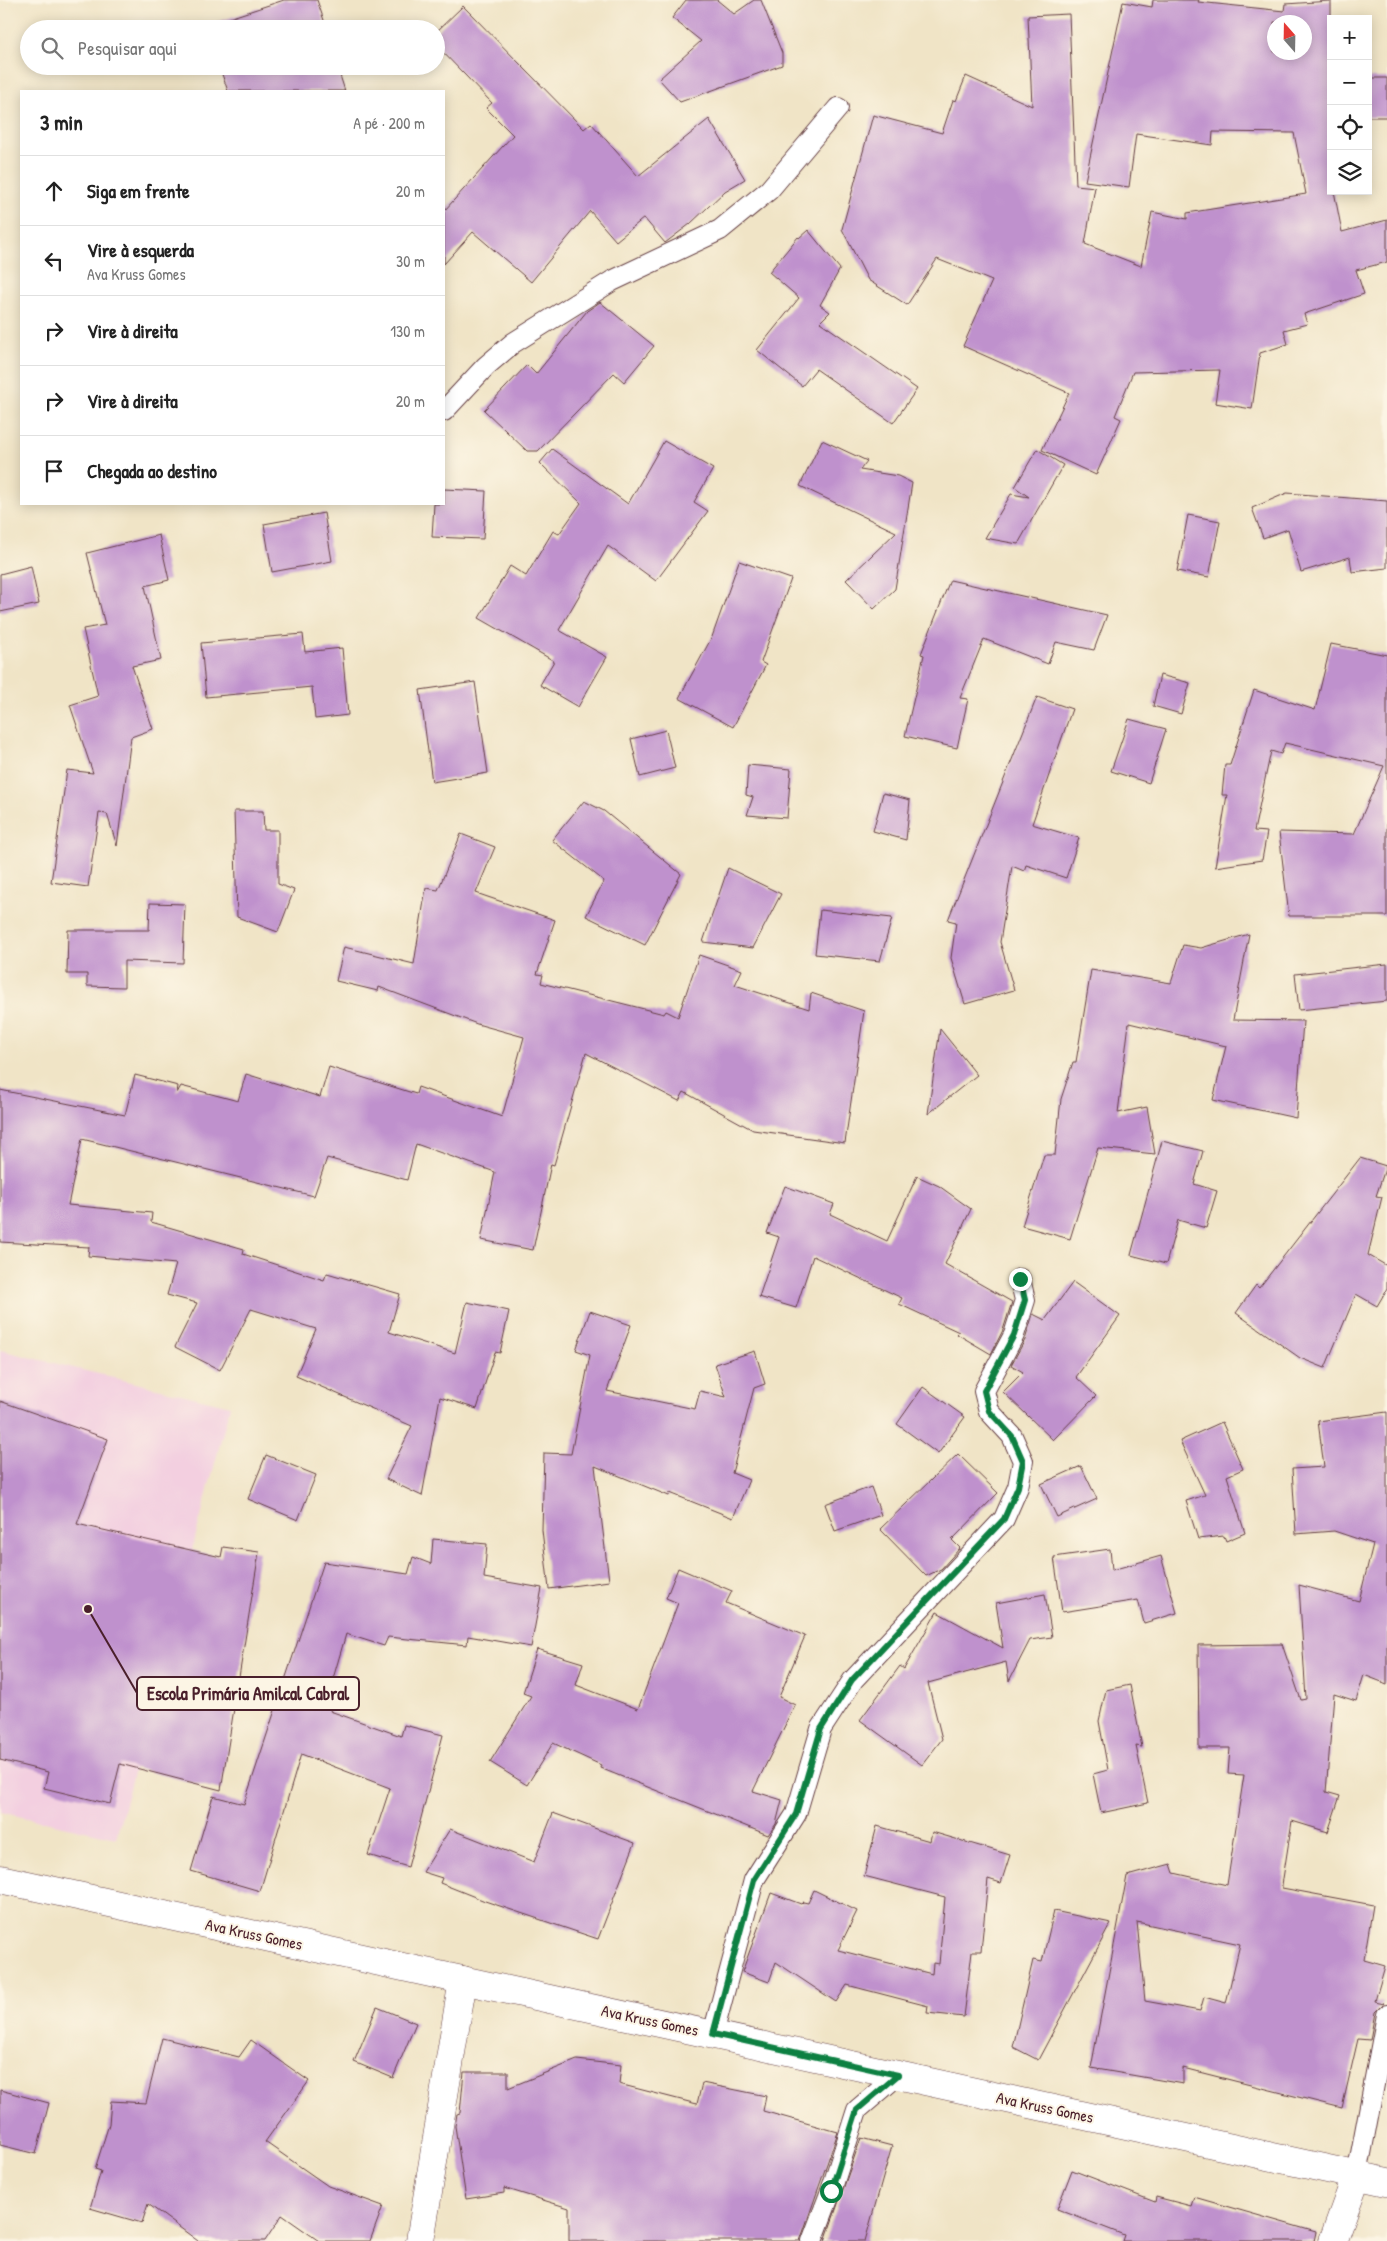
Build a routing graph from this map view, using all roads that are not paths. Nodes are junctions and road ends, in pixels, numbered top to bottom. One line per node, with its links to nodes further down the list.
1 (838, 108): 2 (lane)
2 (445, 410)
3 (1020, 1279): 7 (lane)
4 (0, 1879): 5 (street, Ava Kruss Gomes)
5 (464, 1980): 7 (street, Ava Kruss Gomes); 11 (street)
6 (1387, 2015): 9 (lane)
7 (713, 2034): 8 (street, Ava Kruss Gomes)
8 (898, 2075): 9 (street, Ava Kruss Gomes); 12 (lane)
9 (1357, 2175): 10 (street, Ava Kruss Gomes); 13 (street)
10 (1387, 2182)
11 (420, 2241)
12 (812, 2241)
13 (1334, 2241)

